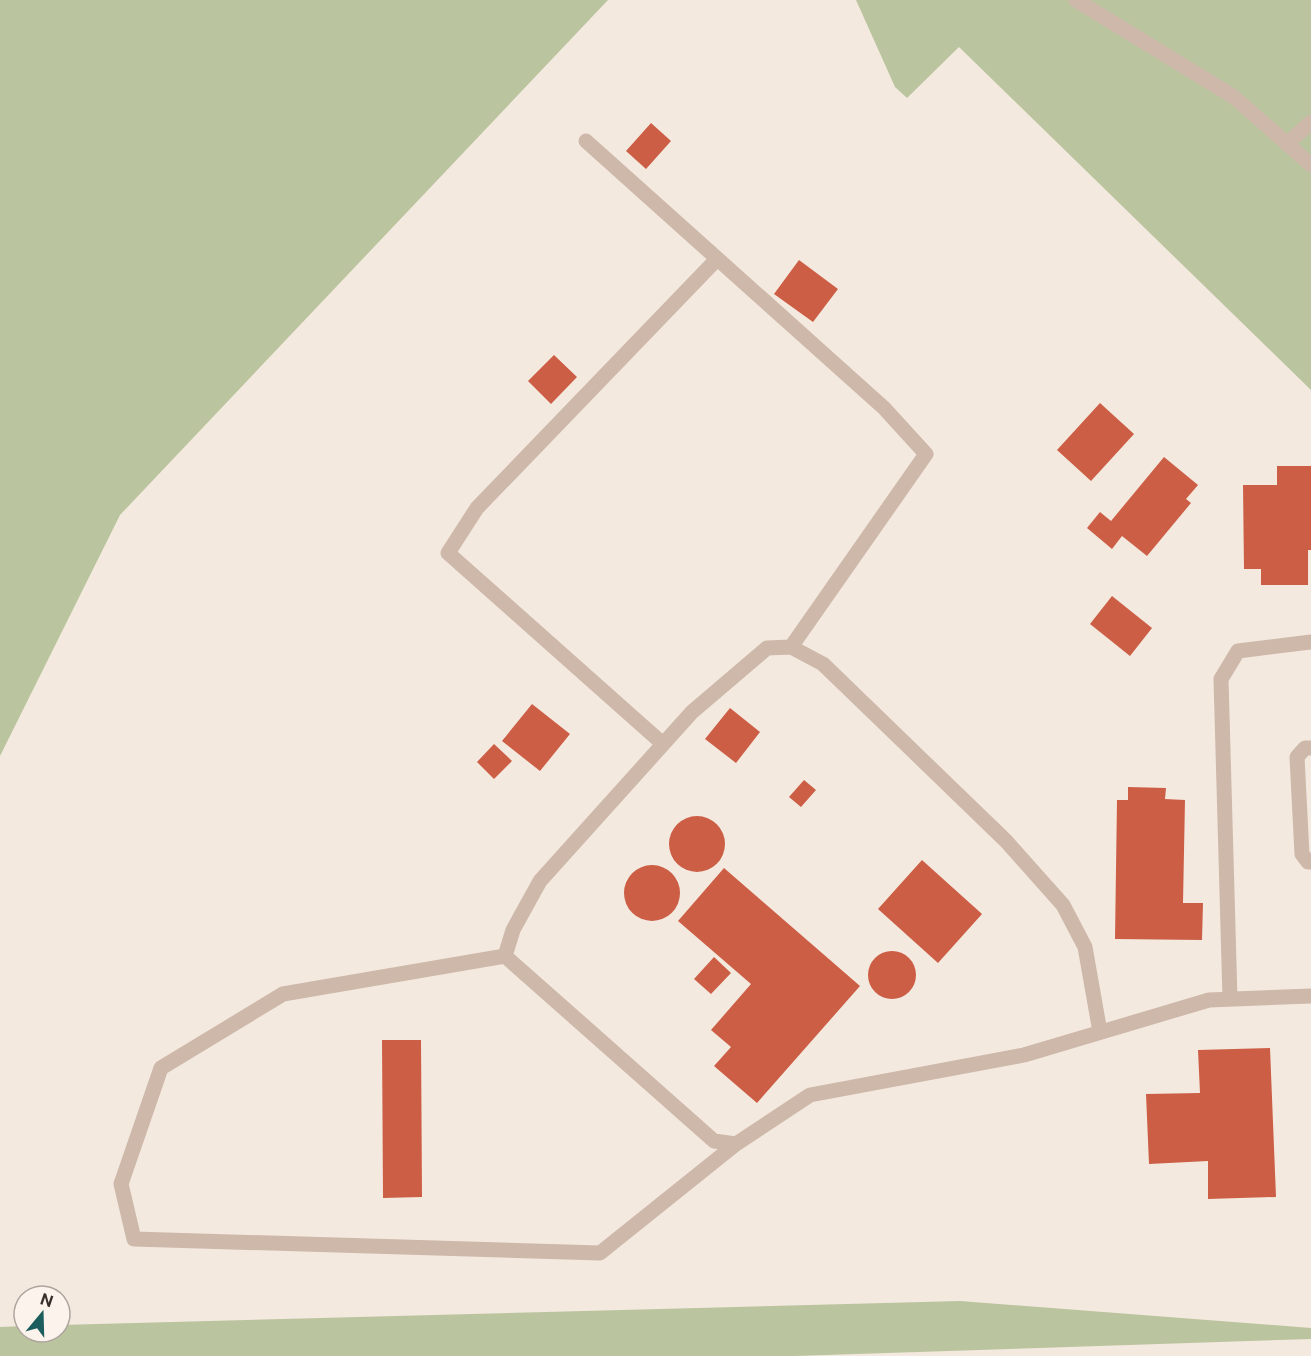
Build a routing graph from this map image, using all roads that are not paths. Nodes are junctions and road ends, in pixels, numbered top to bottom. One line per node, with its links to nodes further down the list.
1 (1076, 0): 4 (street)
2 (1311, 122): 4 (street)
3 (586, 141): 6 (street)
4 (1287, 144): 5 (street)
5 (1311, 165)
6 (717, 259): 8 (street); 9 (street)
7 (1311, 642): 14 (street)
8 (791, 647): 9 (street); 15 (street)
9 (663, 744): 12 (street)
10 (1311, 748): 11 (street)
11 (1311, 862)
12 (505, 956): 16 (street); 16 (street)
13 (1311, 996): 14 (street)
14 (1230, 999): 15 (street)
15 (1100, 1032): 16 (street)
16 (736, 1144)

